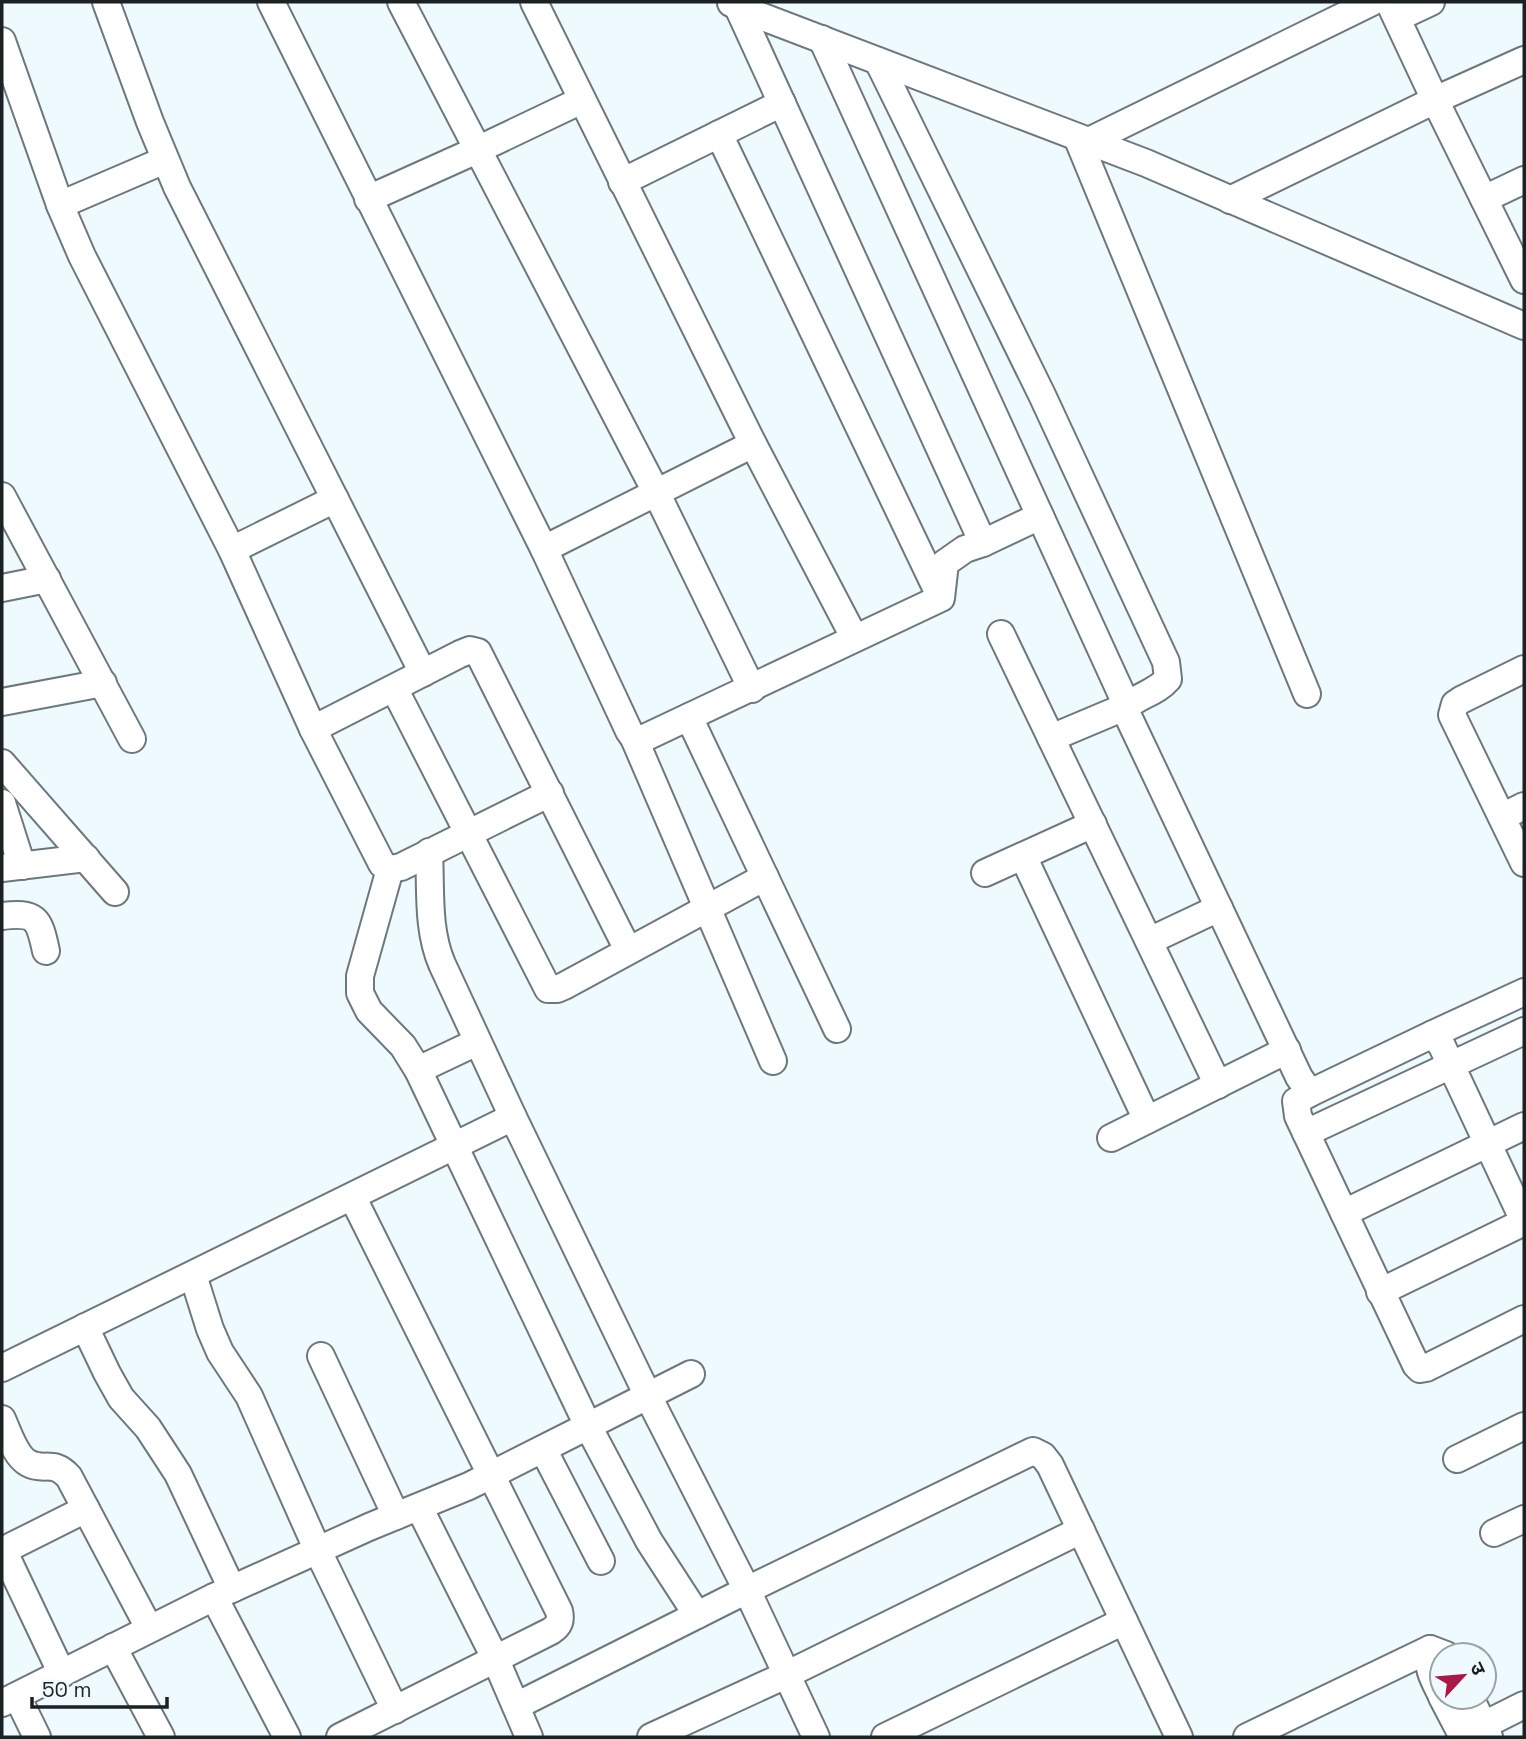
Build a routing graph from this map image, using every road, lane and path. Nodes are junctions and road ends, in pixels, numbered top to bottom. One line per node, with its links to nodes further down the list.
1 (106, 2): 19 (street)
2 (271, 2): 22 (street)
3 (401, 2): 18 (street)
4 (534, 2): 13 (street)
5 (1372, 2): 17 (street)
6 (1432, 2): 8 (street)
7 (733, 4): 9 (street); 15 (street)
8 (1393, 10): 14 (street)
9 (822, 40): 12 (street); 32 (street)
10 (2, 41): 25 (street)
11 (1524, 60): 14 (street)
12 (878, 61): 17 (street); 48 (street)
13 (582, 100): 18 (street); 21 (street)
14 (1435, 100): 23 (street); 24 (street)
15 (782, 103): 16 (street); 33 (street)
16 (719, 134): 21 (street); 38 (street)
17 (1083, 139): 24 (street); 46 (street)
18 (478, 150): 22 (street); 29 (street)
19 (165, 160): 25 (street); 31 (street)
20 (1524, 180): 23 (street)
21 (622, 182): 28 (street)
22 (368, 199): 34 (street)
23 (1484, 199): 26 (street)
24 (1230, 200): 27 (street)
25 (60, 205): 35 (street)
26 (1524, 281)
27 (1524, 326)
28 (753, 444): 29 (street); 40 (street)
29 (657, 494): 34 (street); 45 (street)
30 (2, 496): 36 (street)
31 (335, 499): 35 (street); 42 (street)
32 (1040, 516): 33 (street); 48 (street)
33 (983, 544): 38 (street)
34 (544, 549): 52 (street)
35 (232, 550): 50 (street)
36 (47, 579): 37 (street); 43 (street)
37 (2, 588)
38 (941, 597): 40 (street)
39 (1001, 634): 53 (street)
40 (854, 637): 45 (street)
41 (1524, 669): 57 (street)
42 (423, 673): 44 (street); 55 (street)
43 (103, 683): 47 (street); 51 (street)
44 (394, 688): 50 (street); 59 (street)
45 (752, 689): 49 (street)
46 (1307, 694)
47 (2, 702)
48 (1127, 706): 53 (street); 70 (street)
49 (689, 717): 52 (street); 67 (street)
50 (313, 729): 65 (street)
51 (132, 738)
52 (634, 738): 69 (street)
53 (1051, 738): 58 (street)
54 (2, 762): 62 (street)
55 (550, 793): 59 (street); 73 (street)
56 (2, 803): 64 (street)
57 (1513, 811): 63 (street)
58 (1093, 824): 61 (street); 72 (street)
59 (467, 833): 60 (street); 73 (street)
60 (429, 852): 65 (street); 79 (street)
61 (1023, 856): 66 (street); 87 (street)
62 (86, 858): 64 (street); 68 (street)
63 (1524, 863)
64 (12, 867)
65 (390, 869): 83 (street)
66 (985, 873)
67 (765, 877): 69 (street); 76 (street)
68 (115, 892)
69 (706, 907): 73 (street); 81 (street)
70 (1219, 908): 72 (street); 80 (street)
71 (2, 916): 74 (street)
72 (1149, 941): 84 (street)
73 (628, 950)
74 (46, 951)
75 (1524, 992): 78 (street)
76 (837, 1029)
77 (1524, 1031): 82 (street)
78 (1433, 1034): 82 (street); 85 (street)
79 (477, 1042): 83 (street); 86 (street)
80 (1286, 1050): 84 (street); 85 (street)
81 (773, 1062)
82 (1451, 1065): 89 (street); 91 (street)
83 (418, 1070): 92 (street)
84 (1218, 1085): 87 (street)
85 (1310, 1093): 89 (street)
86 (513, 1118): 92 (street); 103 (street)
87 (1147, 1120): 90 (street)
88 (1524, 1126): 91 (street)
89 (1306, 1133): 94 (street)
90 (1111, 1138)
91 (1488, 1142): 94 (street); 95 (street)
92 (454, 1147): 93 (street); 105 (street)
93 (353, 1198): 96 (street); 109 (street)
94 (1344, 1213): 97 (street)
95 (1524, 1221): 97 (street)
96 (193, 1275): 99 (street); 115 (street)
97 (1380, 1292): 98 (street)
98 (1524, 1319)
99 (85, 1327): 101 (street); 118 (street)
100 (321, 1356): 111 (street)
101 (2, 1368)
102 (691, 1374): 103 (street)
103 (648, 1396): 105 (street); 117 (street)
104 (2, 1419): 110 (street)
105 (588, 1426): 107 (street); 119 (street)
106 (1524, 1426): 108 (street)
107 (543, 1449): 109 (street); 116 (street)
108 (1457, 1459)
109 (490, 1476): 111 (street); 124 (street)
110 (86, 1508): 121 (street); 125 (street)
111 (407, 1512): 115 (street); 124 (street)
112 (1524, 1519): 114 (street)
113 (1081, 1530): 117 (street); 120 (street); 126 (street)
114 (1494, 1534)
115 (318, 1551): 118 (street); 130 (street)
116 (601, 1562)
117 (747, 1590): 119 (street); 126 (street)
118 (223, 1593): 121 (street); 137 (street)
119 (697, 1615): 129 (street)
120 (1124, 1621): 134 (street); 142 (street)
121 (149, 1628): 122 (street)
122 (113, 1647): 125 (street); 136 (street)
123 (1428, 1656): 143 (street)
124 (495, 1658): 129 (street); 130 (street)
125 (62, 1674): 127 (street)
126 (786, 1675): 140 (street); 141 (street)
127 (9, 1699): 135 (street)
128 (1524, 1705): 133 (street)
129 (516, 1706): 139 (street)
130 (395, 1710): 138 (street)
131 (1456, 1711): 133 (street)
132 (1473, 1711): 133 (street)
133 (1478, 1733)
134 (1168, 1734)
135 (37, 1737)
136 (160, 1737)
137 (287, 1737)
138 (340, 1737)
139 (529, 1737)
140 (651, 1737)
141 (816, 1737)
142 (885, 1737)
143 (1247, 1737)

